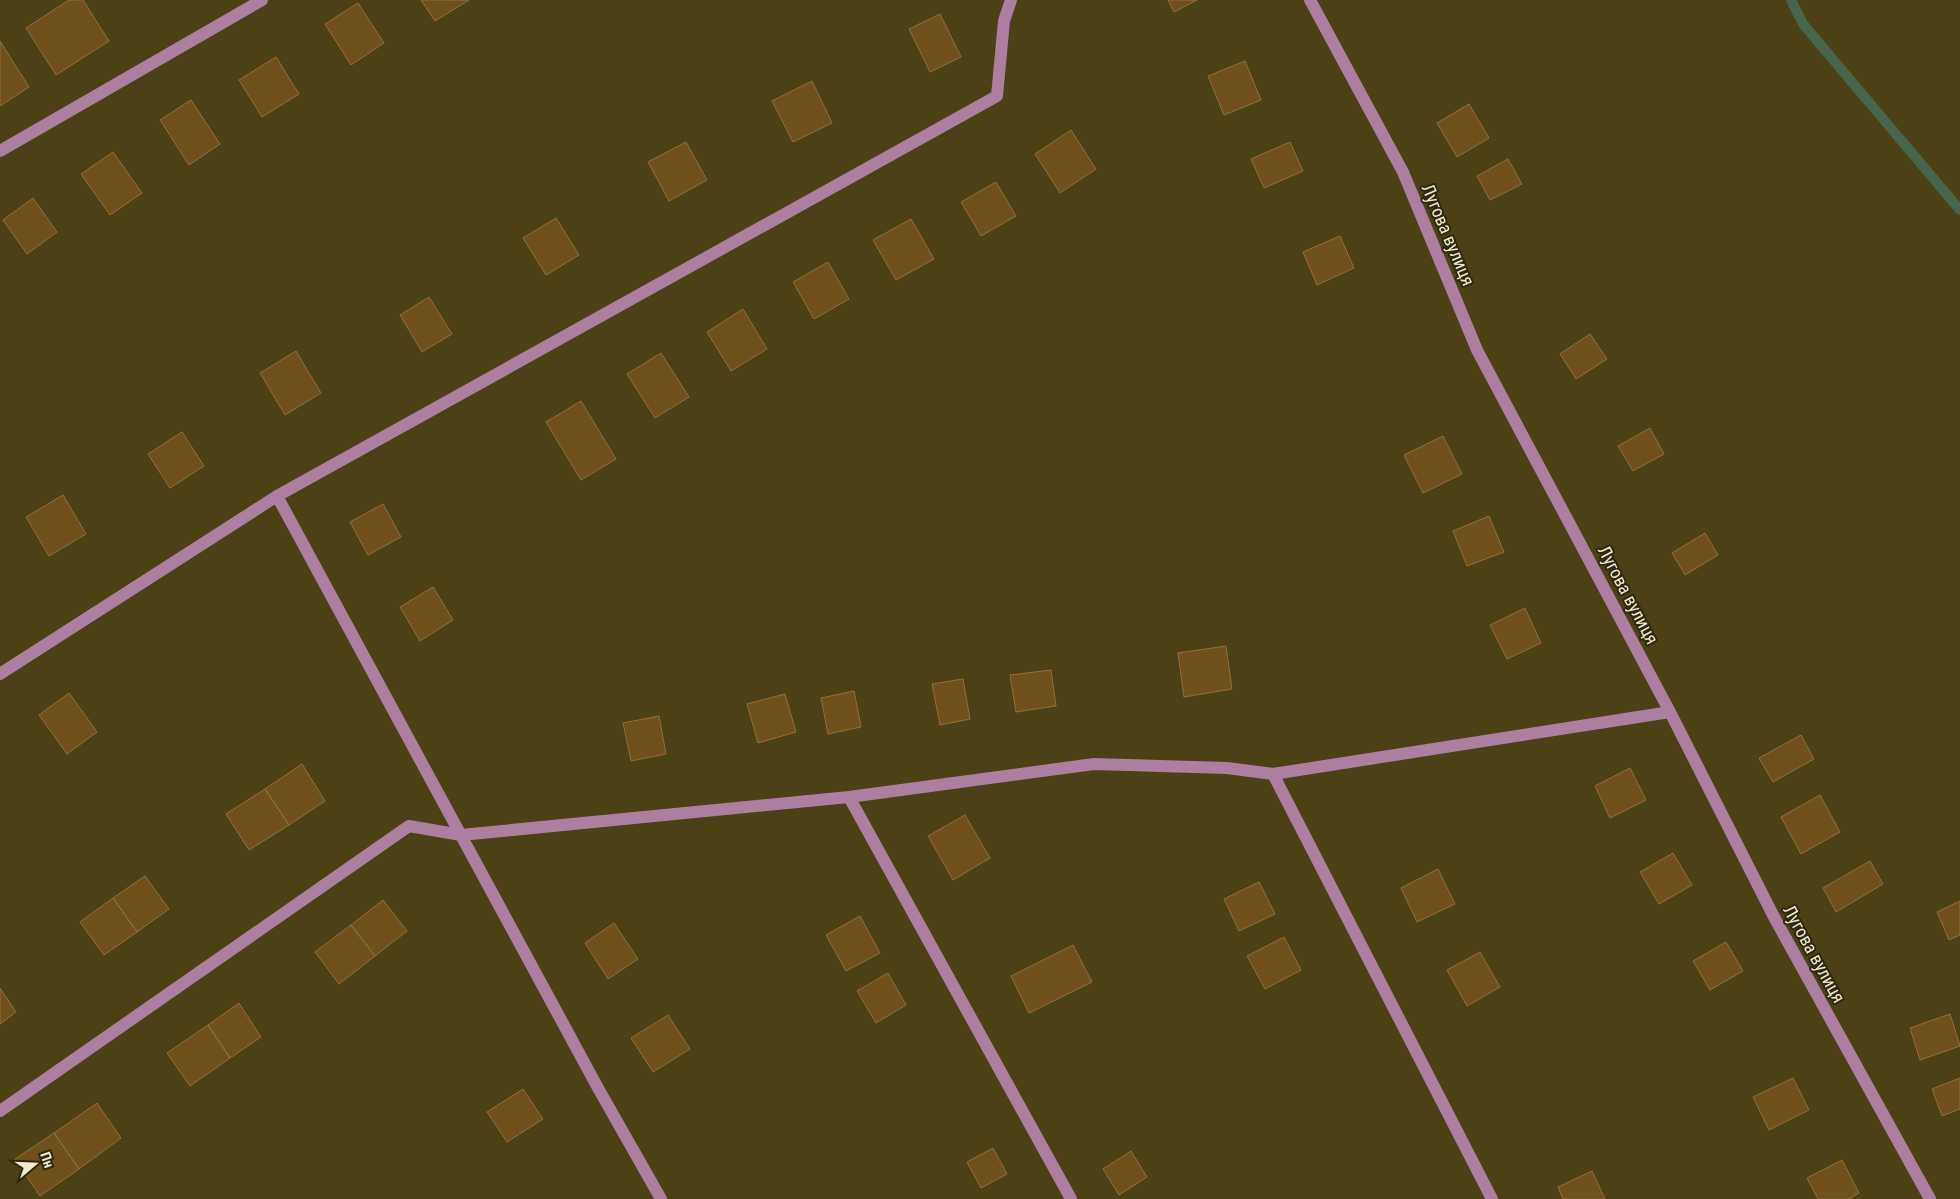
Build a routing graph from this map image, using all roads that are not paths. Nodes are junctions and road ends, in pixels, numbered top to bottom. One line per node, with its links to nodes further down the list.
1 (262, 0): 4 (street)
2 (1011, 0): 5 (street)
3 (1310, 0): 7 (street, Лугова вулиця)
4 (0, 152)
5 (277, 496): 6 (street); 10 (street)
6 (0, 674)
7 (1670, 712): 8 (street); 15 (street, Лугова вулиця)
8 (1272, 774): 9 (street); 14 (street)
9 (849, 797): 10 (street); 13 (street)
10 (461, 835): 11 (street); 12 (street)
11 (0, 1111)
12 (661, 1199)
13 (1071, 1199)
14 (1492, 1199)
15 (1930, 1199)

